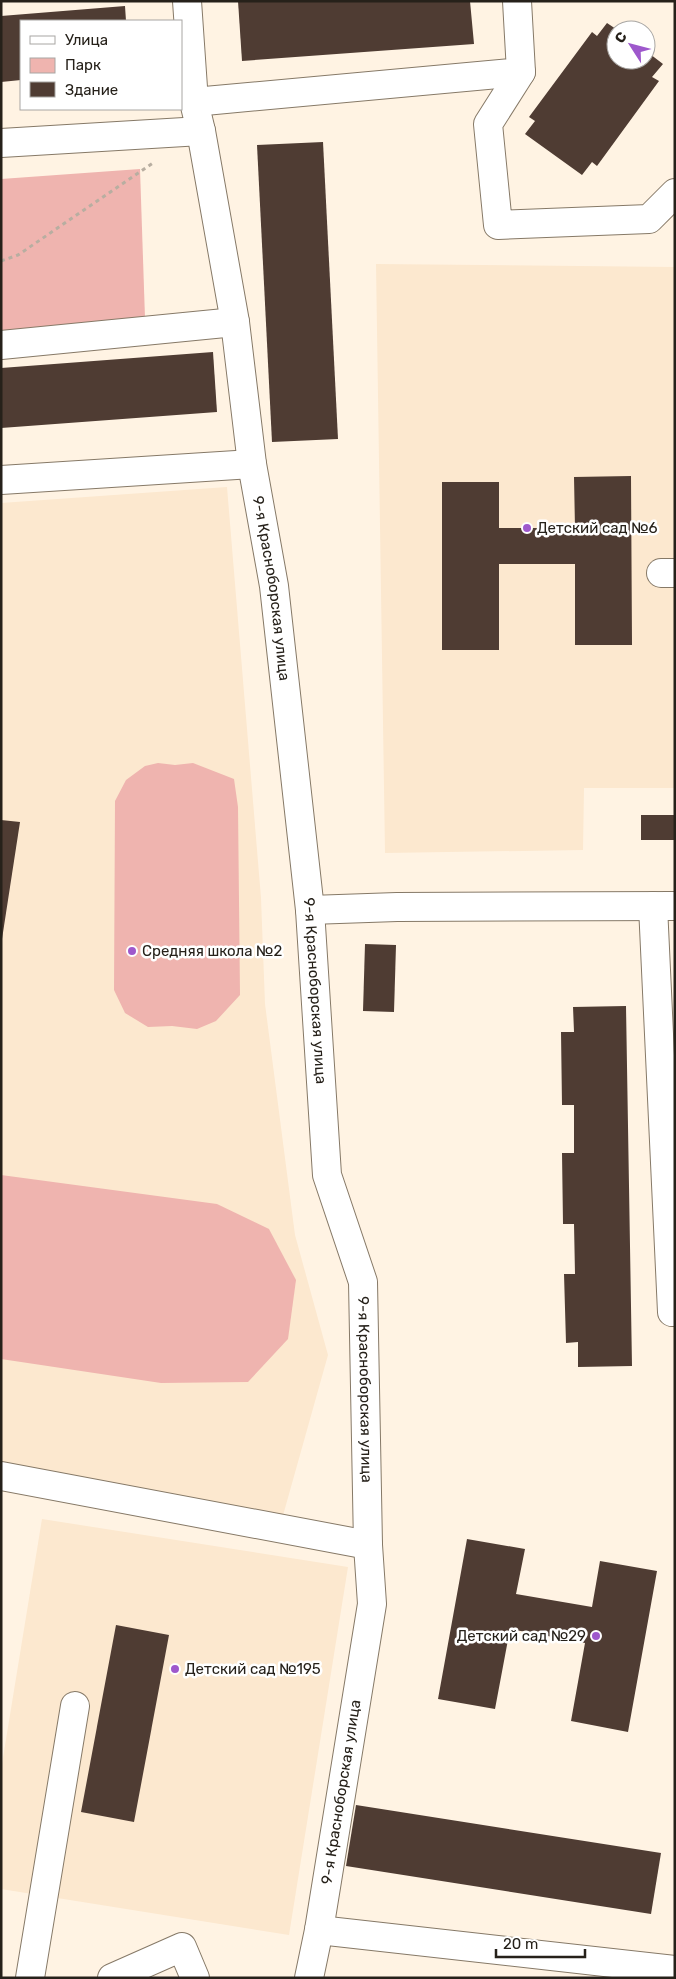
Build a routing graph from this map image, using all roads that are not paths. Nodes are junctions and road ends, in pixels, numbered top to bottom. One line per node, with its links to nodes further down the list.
1 (187, 1): 4 (street, 9-я Красноборская улица)
2 (517, 1): 3 (street)
3 (521, 72): 4 (street); 7 (street)
4 (194, 102): 5 (street, 9-я Красноборская улица)
5 (201, 131): 6 (street); 8 (street, 9-я Красноборская улица)
6 (1, 143)
7 (675, 194)
8 (235, 322): 9 (street); 10 (street, 9-я Красноборская улица)
9 (1, 345)
10 (252, 464): 11 (street); 13 (street, 9-я Красноборская улица)
11 (1, 480)
12 (664, 906): 13 (street); 14 (street)
13 (310, 910): 16 (street, 9-я Красноборская улица)
14 (675, 1312)
15 (1, 1476): 16 (street)
16 (368, 1545): 18 (street, 9-я Красноборская улица)
17 (75, 1706): 20 (street)
18 (319, 1930): 19 (street); 23 (street, 9-я Красноборская улица)
19 (675, 1970)
20 (30, 1978)
21 (112, 1978): 22 (street)
22 (195, 1978)
23 (309, 1978)

